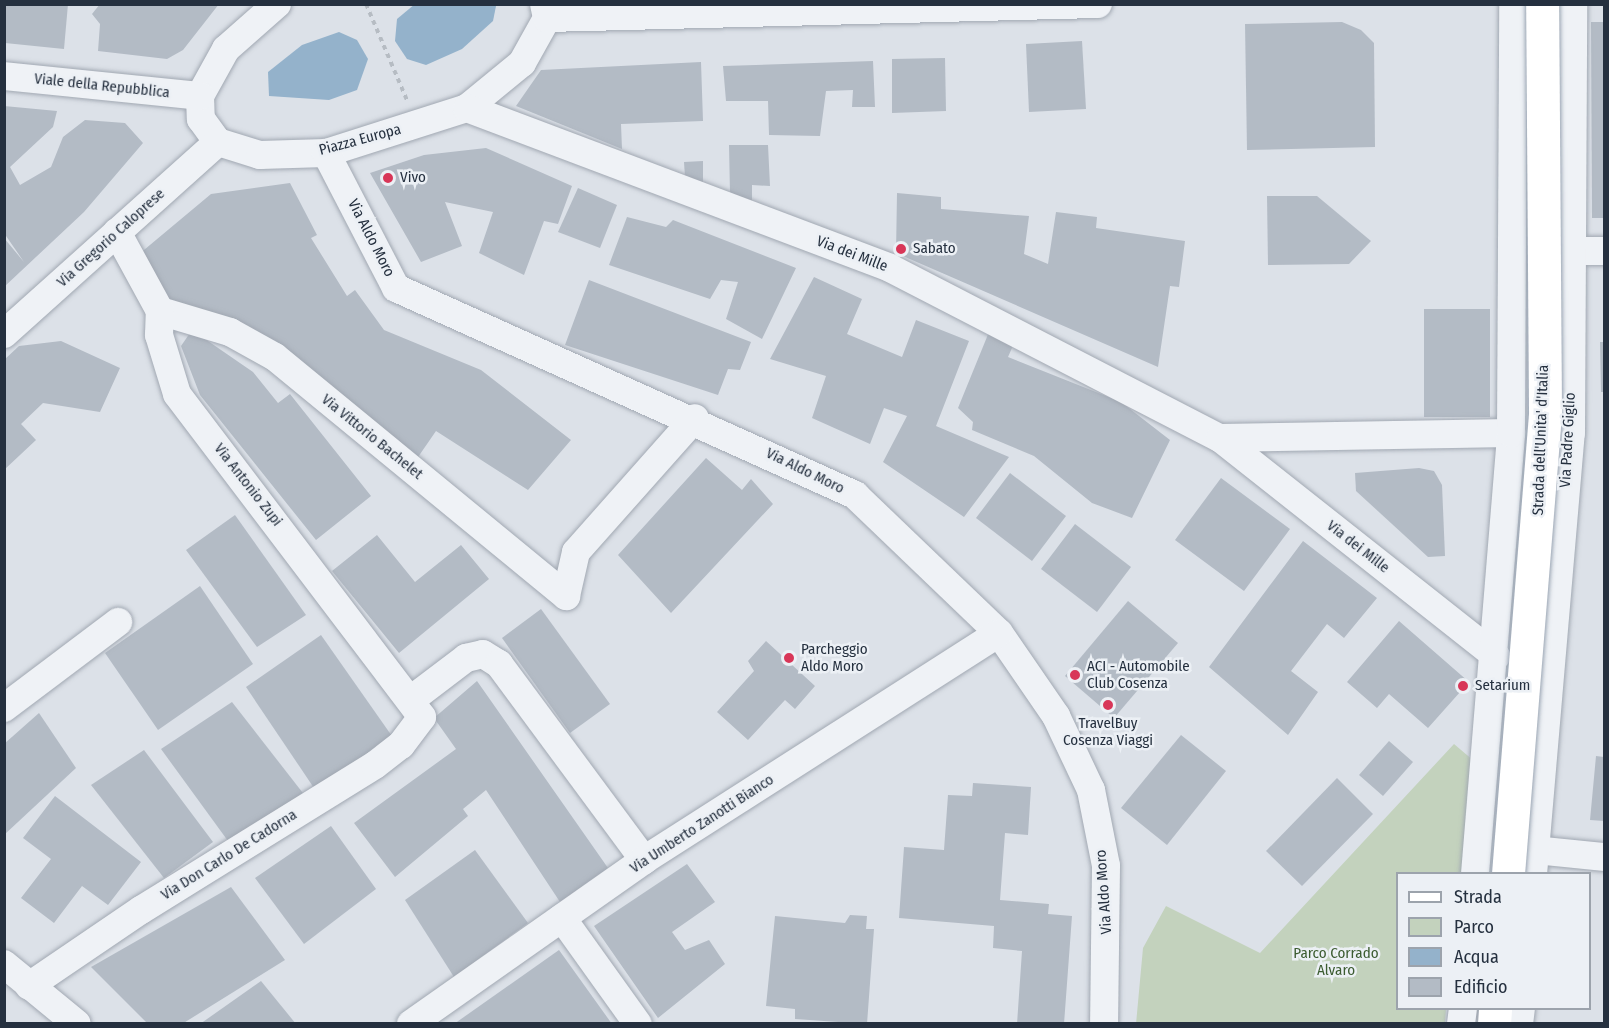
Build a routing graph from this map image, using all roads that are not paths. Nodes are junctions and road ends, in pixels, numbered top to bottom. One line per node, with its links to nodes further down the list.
1 (1098, 4): 6 (street)
2 (1513, 4): 13 (street)
3 (1542, 4): 30 (main road, Strada dell'Unita' d'Italia, bridge)
4 (1573, 4): 15 (street, Via Padre Giglio)
5 (261, 8): 8 (street)
6 (545, 11): 9 (street, Piazza Europa)
7 (4, 76): 8 (street, Viale della Repubblica)
8 (200, 96): 10 (street)
9 (467, 108): 11 (street, Piazza Europa); 20 (street, Via dei Mille)
10 (218, 142): 11 (street, Piazza Europa); 12 (street, Via Gregorio Caloprese)
11 (326, 153): 18 (street, Via Aldo Moro)
12 (117, 232): 16 (street, Via Antonio Zupi); 17 (street, Via Gregorio Caloprese)
13 (1512, 250): 15 (street); 19 (street)
14 (1605, 251): 15 (street)
15 (1572, 252): 28 (street, Via Padre Giglio)
16 (160, 311): 18 (street, Via Vittorio Bachelet); 25 (street, Via Antonio Zupi)
17 (4, 334)
18 (695, 418): 22 (street, Via Aldo Moro)
19 (1511, 433): 20 (street, Via dei Mille); 23 (street)
20 (1220, 438): 23 (street, Via dei Mille)
21 (118, 622): 24 (street)
22 (999, 633): 27 (street, Via Umberto Zanotti Bianco); 37 (street, Via Aldo Moro)
23 (1496, 656): 29 (street)
24 (4, 708)
25 (417, 708): 27 (street, Via Don Carlo De Cadorna); 33 (street, Via Don Carlo De Cadorna)
26 (1605, 857): 28 (street)
27 (644, 861): 31 (street, Via Umberto Zanotti Bianco)
28 (1534, 862)
29 (1475, 872)
30 (1508, 872)
31 (562, 918): 35 (street, Via Umberto Zanotti Bianco); 36 (street)
32 (4, 964): 33 (street)
33 (29, 986): 34 (street)
34 (77, 1023)
35 (411, 1023)
36 (638, 1023)
37 (1104, 1023)

